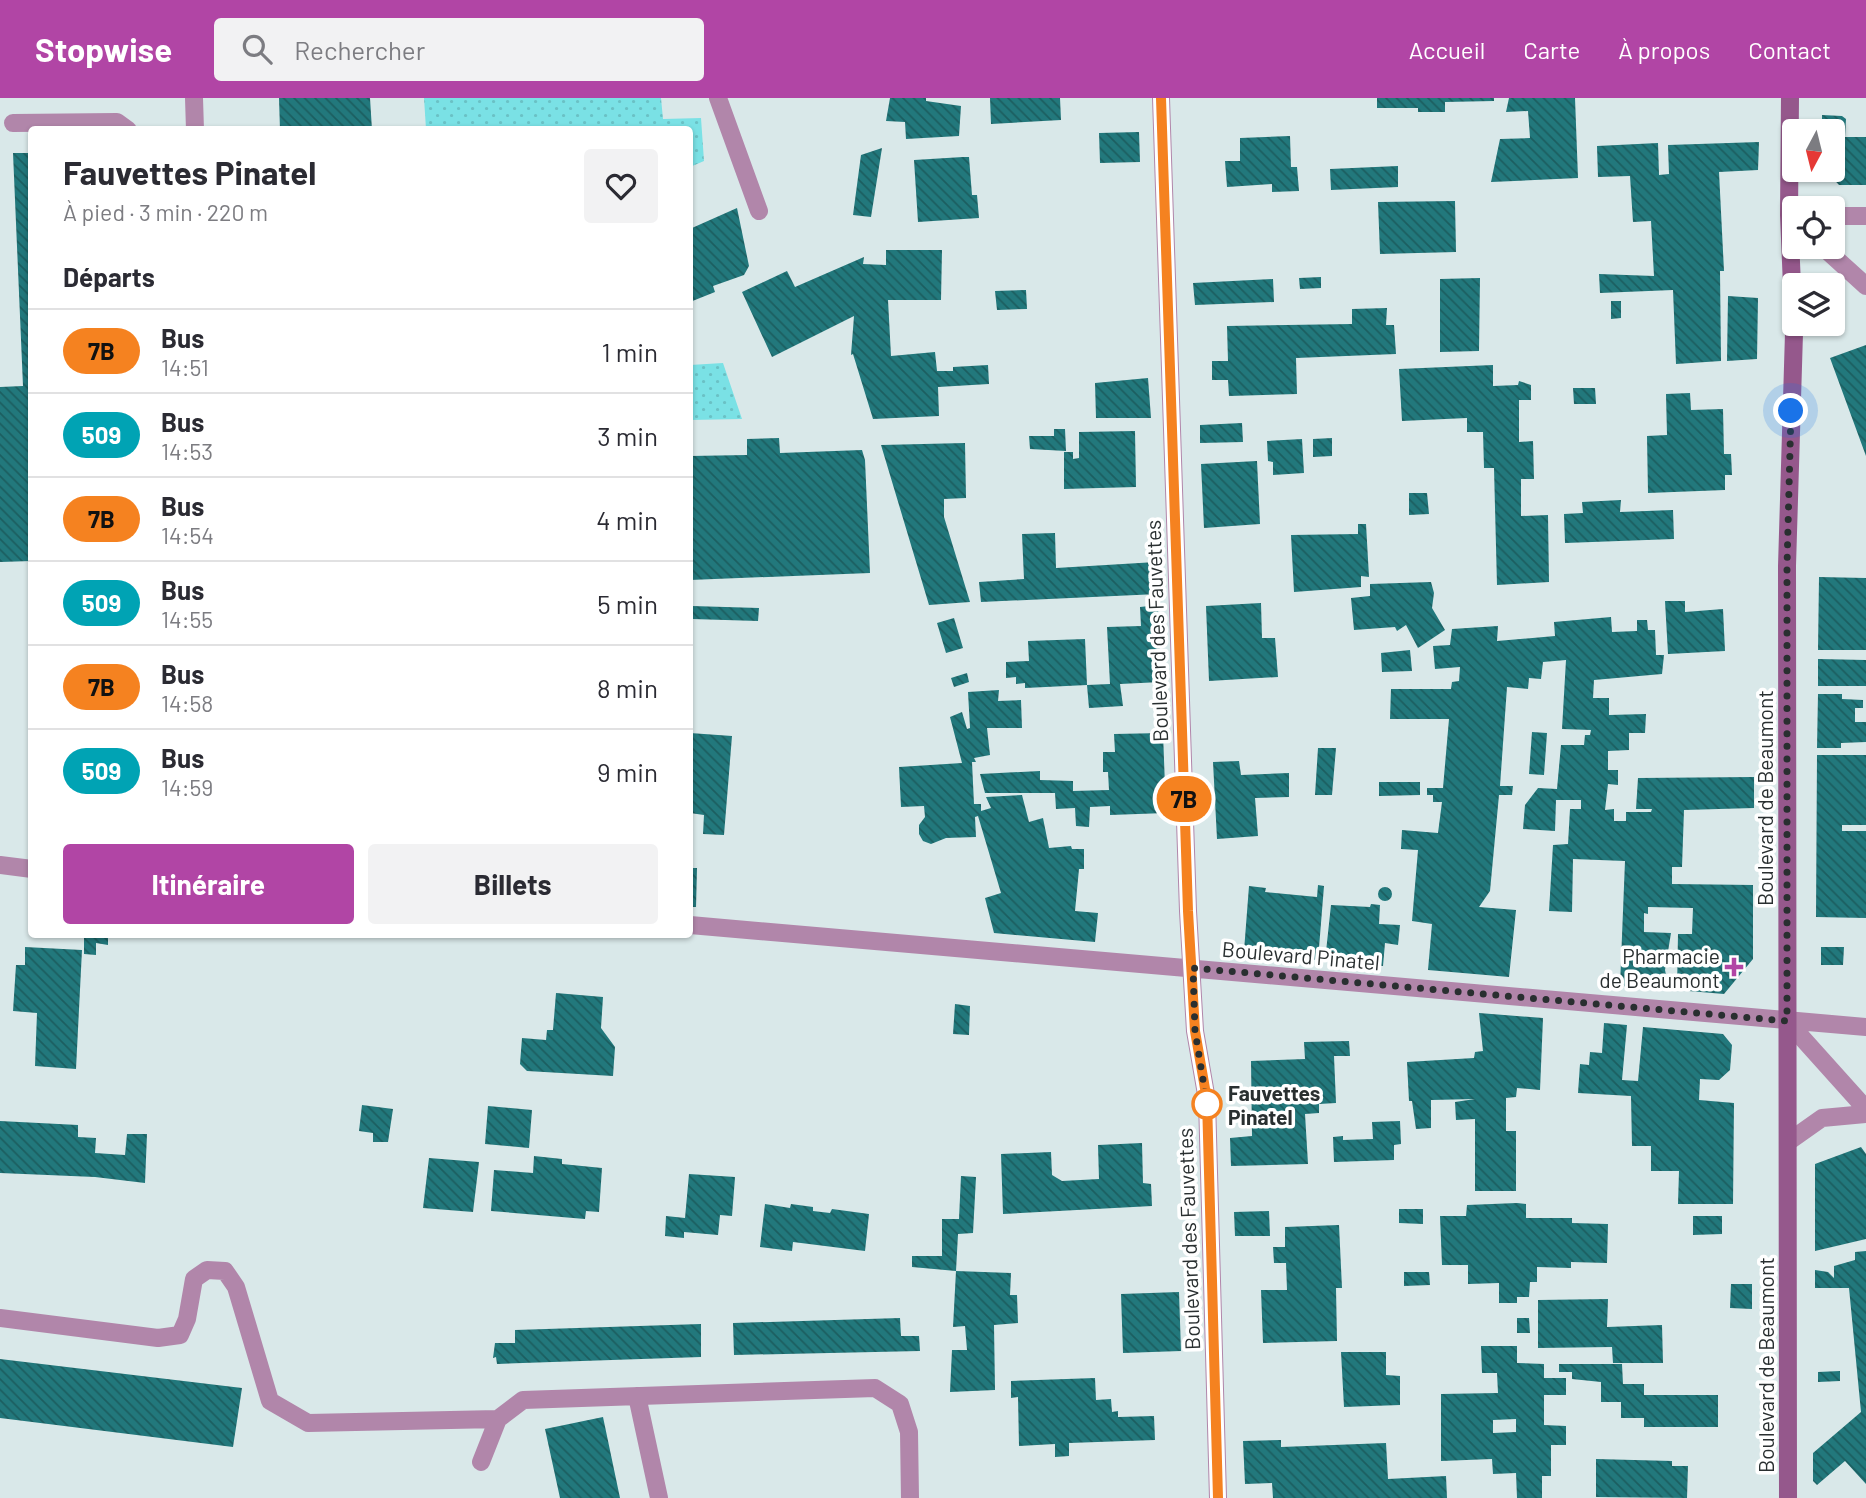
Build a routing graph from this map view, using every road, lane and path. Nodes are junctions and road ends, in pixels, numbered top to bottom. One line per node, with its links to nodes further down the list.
1 (194, 98): 7 (street)
2 (718, 98): 9 (street)
3 (1161, 98): 18 (street, Boulevard des Fauvettes)
4 (1790, 98): 8 (street, Boulevard de Beaumont)
5 (13, 123): 6 (street)
6 (122, 126)
7 (195, 126)
8 (1792, 196)
9 (759, 211)
10 (1845, 216): 11 (street)
11 (1866, 216)
12 (1793, 259): 19 (street, Boulevard de Beaumont)
13 (1836, 259): 14 (street)
14 (1866, 286)
15 (28, 863): 16 (street)
16 (0, 865)
17 (693, 925): 18 (street, Boulevard Pinatel)
18 (1193, 968): 19 (street, Boulevard Pinatel); 30 (street, Boulevard des Fauvettes)
19 (1787, 1021): 20 (street, Boulevard Pinatel); 21 (street); 23 (street, Boulevard de Beaumont)
20 (1866, 1027)
21 (1866, 1109)
22 (1866, 1114): 23 (street)
23 (1788, 1143): 31 (street, Boulevard de Beaumont)
24 (0, 1318): 26 (street)
25 (637, 1396): 26 (street); 28 (street); 29 (street)
26 (498, 1419): 27 (street)
27 (481, 1462)
28 (659, 1498)
29 (909, 1498)
30 (1218, 1498)
31 (1787, 1498)

